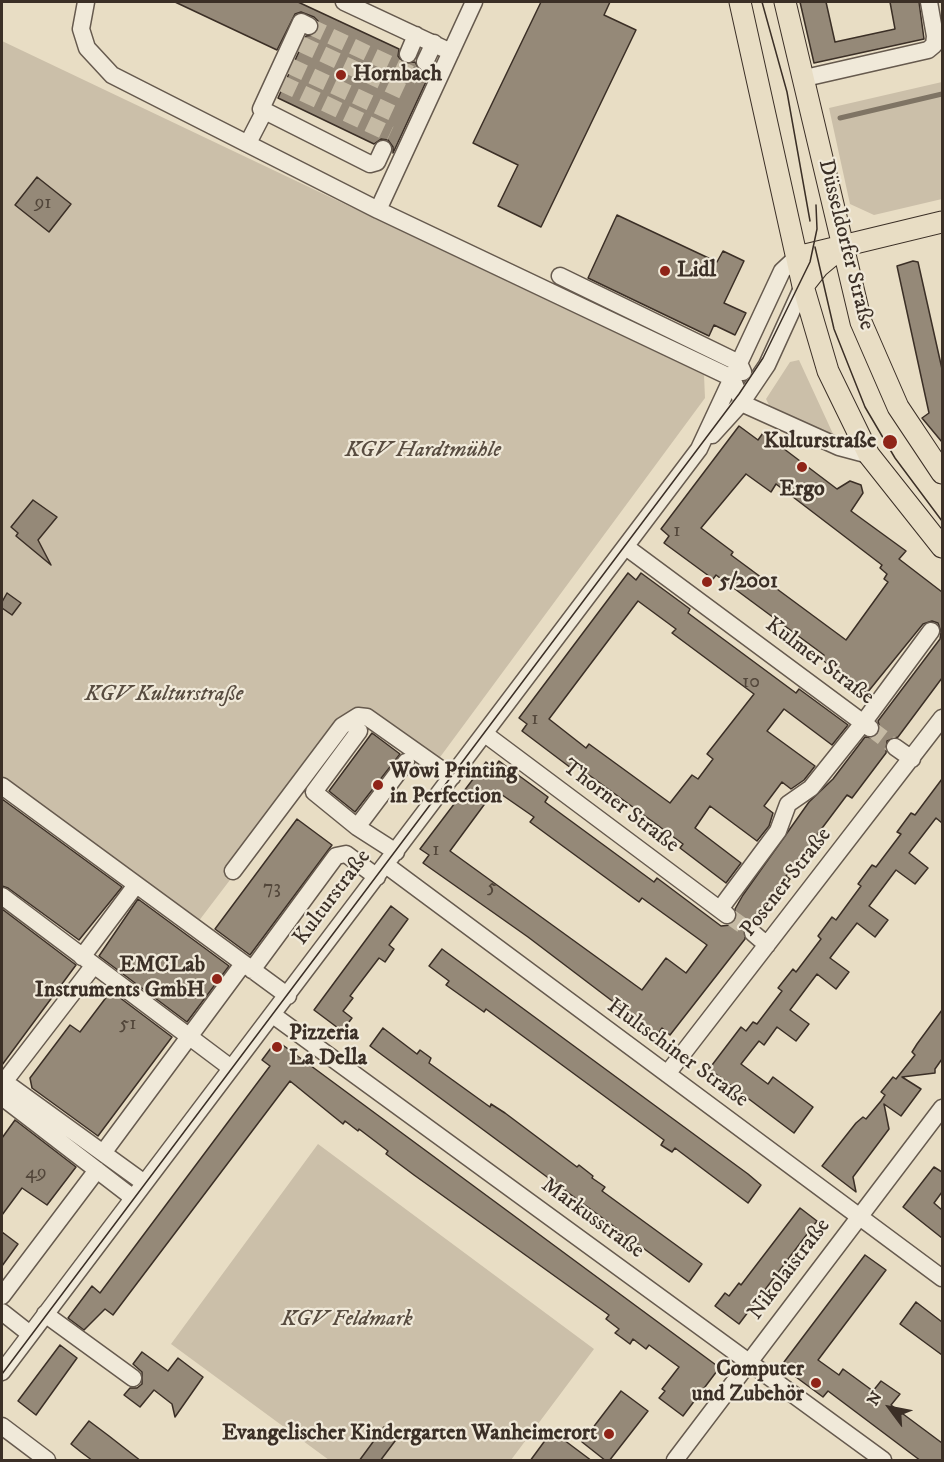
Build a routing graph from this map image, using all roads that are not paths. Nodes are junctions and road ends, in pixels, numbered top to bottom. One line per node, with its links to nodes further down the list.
1 (86, 2): 15 (street)
2 (344, 2): 8 (street)
3 (474, 2): 10 (street)
4 (740, 2): 20 (main road)
5 (785, 2): 13 (main road, Düsseldorfer Straße)
6 (929, 2): 13 (street)
7 (309, 26): 14 (street)
8 (416, 35): 9 (street); 11 (street)
9 (434, 43): 10 (street); 12 (street)
10 (451, 52): 17 (street)
11 (408, 54)
12 (425, 62)
13 (805, 78): 19 (main road, Düsseldorfer Straße)
14 (264, 112): 15 (street); 16 (street)
15 (248, 143): 17 (street)
16 (383, 148)
17 (378, 210): 23 (street)
18 (942, 222): 19 (main road)
19 (843, 246): 20 (main road); 22 (main road); 27 (main road, Düsseldorfer Straße)
20 (797, 257): 22 (main road); 23 (street, Kulturstraße)
21 (560, 276): 23 (street)
22 (803, 286): 24 (street, Kulturstraße); 26 (main road)
23 (736, 370): 24 (street); 25 (street, Kulturstraße)
24 (745, 397): 25 (street, Kulturstraße); 26 (street)
25 (702, 444): 28 (street, Kulturstraße)
26 (869, 455): 29 (main road)
27 (942, 473)
28 (626, 547): 32 (street, Kulmer Straße); 34 (street, Kulturstraße)
29 (942, 547)
30 (931, 631): 32 (street)
31 (942, 718): 36 (street, Posener Straße)
32 (867, 725): 34 (street, Thorner Straße)
33 (359, 731): 40 (street)
34 (485, 734): 38 (street, Kulturstraße)
35 (895, 747): 36 (street)
36 (912, 759): 47 (street, Posener Straße)
37 (406, 762): 40 (street)
38 (452, 777): 41 (street, Kulturstraße); 42 (street)
39 (2, 786): 44 (street)
40 (357, 827): 41 (street)
41 (396, 852): 43 (street, Kulturstraße)
42 (233, 871)
43 (382, 871): 49 (street, Hultschiner Straße); 50 (street, Kulturstraße); 54 (street, Hultschiner Straße)
44 (136, 885): 48 (street); 49 (street)
45 (2, 896): 48 (street)
46 (753, 933): 47 (street)
47 (767, 945): 54 (street, Posener Straße)
48 (88, 961): 52 (street); 55 (street)
49 (247, 967): 50 (street); 52 (street, Hultschiner Straße)
50 (288, 996): 51 (street, Kulturstraße)
51 (273, 1015): 53 (street, Kulturstraße); 67 (street, Markusstraße)
52 (188, 1036): 53 (street); 57 (street, Hultschiner Straße)
53 (231, 1068): 59 (street, Kulturstraße)
54 (667, 1074): 61 (street, Hultschiner Straße)
55 (2, 1086): 57 (street); 58 (street)
56 (942, 1108): 61 (street, Nikolaistraße)
57 (103, 1153): 59 (street)
58 (97, 1170): 60 (street); 63 (street)
59 (143, 1182): 60 (street, Kulturstraße)
60 (132, 1197): 65 (street, Kulturstraße)
61 (860, 1216): 62 (street, Hultschiner Straße); 67 (street, Nikolaistraße)
62 (942, 1278)
63 (2, 1296)
64 (2, 1312): 66 (street)
65 (45, 1314): 66 (street, Kulturstraße); 69 (street)
66 (30, 1334): 68 (street, Kulturstraße)
67 (749, 1361): 72 (street, Nikolaistraße); 73 (street, Markusstraße)
68 (2, 1372)
69 (133, 1378)
70 (2, 1426): 71 (street)
71 (47, 1461)
72 (675, 1461)
73 (883, 1461)

